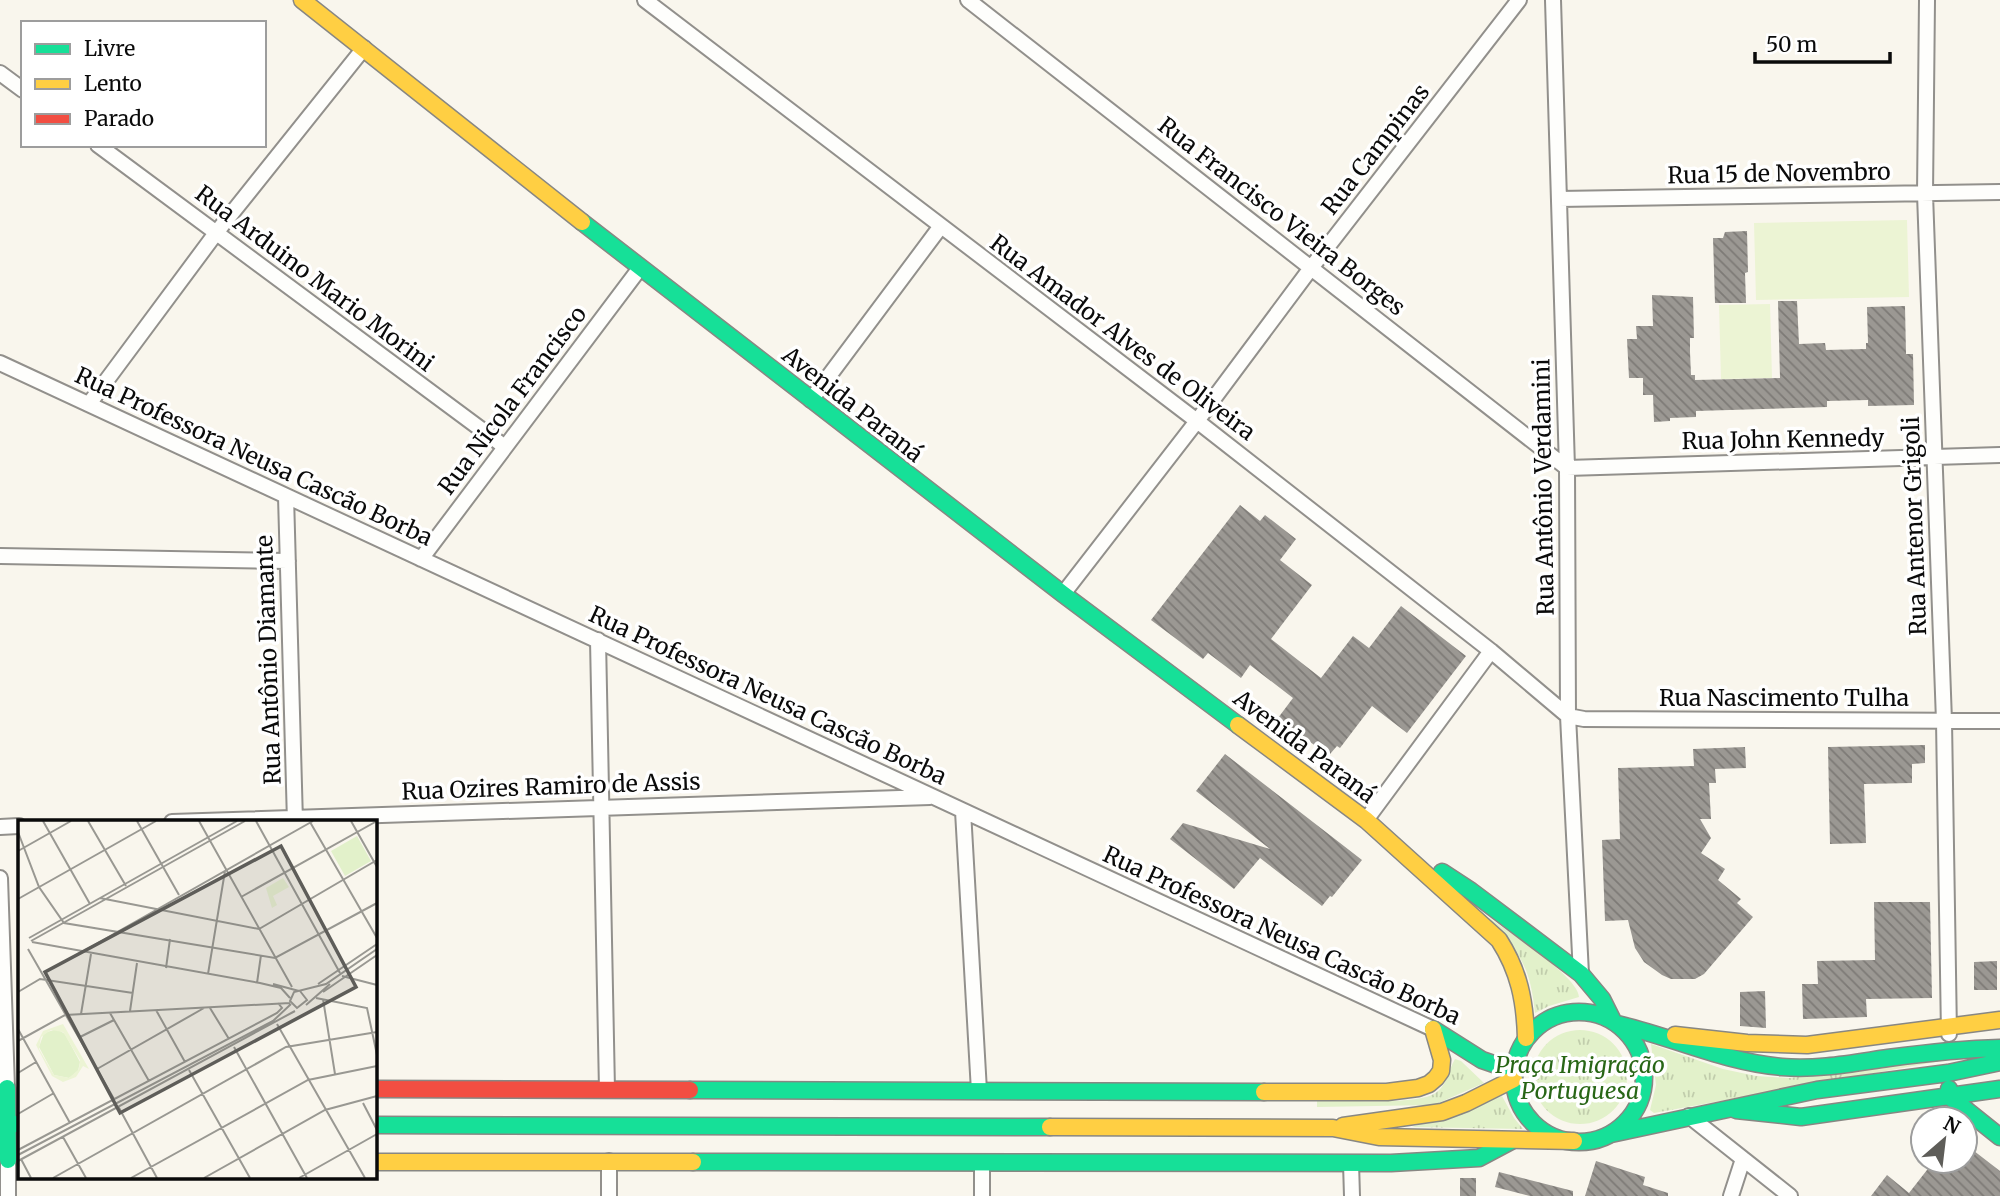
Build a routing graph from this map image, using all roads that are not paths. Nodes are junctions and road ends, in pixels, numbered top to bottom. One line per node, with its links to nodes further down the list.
1 (302, 0): 7 (street, Avenida Paraná)
2 (645, 0): 14 (street, Rua Amador Alves de Oliveira)
3 (968, 0): 17 (street, Rua Francisco Vieira Borges)
4 (1520, 0): 17 (street, Rua Campinas)
5 (1553, 0): 13 (street, Rua Antônio Verdamini)
6 (1927, 0): 12 (street, Rua Antenor Grigoli)
7 (364, 48): 15 (street); 16 (street, Avenida Paraná)
8 (0, 73): 9 (street)
9 (21, 89)
10 (101, 147): 15 (street, Rua Arduino Mario Morini)
11 (2000, 192): 12 (street, Rua 15 de Novembro)
12 (1925, 194): 13 (street, Rua 15 de Novembro); 24 (street, Rua Antenor Grigoli)
13 (1559, 199): 25 (street, Rua Antônio Verdamini)
14 (940, 226): 19 (street); 21 (street, Rua Amador Alves de Oliveira)
15 (216, 233): 20 (street); 22 (street, Rua Arduino Mario Morini)
16 (640, 268): 19 (street, Avenida Paraná); 22 (street, Rua Nicola Francisco)
17 (1311, 268): 21 (street, Rua Campinas); 25 (street, Rua Francisco Vieira Borges)
18 (0, 363): 20 (street, Rua Professora Neusa Cascão Borba)
19 (811, 400): 30 (street, Avenida Paraná)
20 (89, 404): 26 (street, Rua Professora Neusa Cascão Borba)
21 (1197, 421): 30 (street, Rua Campinas); 32 (street, Rua Amador Alves de Oliveira)
22 (505, 447): 28 (street, Rua Nicola Francisco)
23 (2000, 455): 24 (street, Rua John Kennedy)
24 (1934, 458): 25 (street, Rua John Kennedy); 34 (street, Rua Antenor Grigoli)
25 (1567, 468): 33 (street, Rua Antônio Verdamini)
26 (286, 496): 28 (street, Rua Professora Neusa Cascão Borba); 29 (street, Rua Antônio Diamante)
27 (0, 556): 29 (street)
28 (421, 559): 31 (street, Rua Professora Neusa Cascão Borba)
29 (288, 561): 39 (street, Rua Antônio Diamante)
30 (1063, 594): 41 (street, Avenida Paraná)
31 (598, 640): 36 (street, Rua Professora Neusa Cascão Borba); 37 (street)
32 (1491, 651): 33 (street, Rua Amador Alves de Oliveira); 41 (street)
33 (1568, 716): 34 (street, Rua Nascimento Tulha); 46 (street, Rua Antônio Verdamini)
34 (1944, 721): 35 (street, Rua Nascimento Tulha); 49 (street, Rua Antenor Grigoli)
35 (2000, 721)
36 (932, 797): 37 (street, Rua Ozires Ramiro de Assis); 38 (street, Rua Professora Neusa Cascão Borba)
37 (601, 807): 39 (street, Rua Ozires Ramiro de Assis); 61 (street)
38 (963, 811): 50 (street, Rua Professora Neusa Cascão Borba); 62 (street)
39 (295, 819): 40 (street, Rua Ozires Ramiro de Assis)
40 (234, 820)
41 (1366, 821): 44 (street, Avenida Paraná)
42 (18, 826): 43 (street)
43 (0, 827)
44 (1384, 835): 46 (street, Avenida Paraná); 52 (street, Avenida Paraná)
45 (0, 878): 58 (street)
46 (1581, 974): 48 (street, Avenida Paraná)
47 (2000, 1020): 49 (street)
48 (1615, 1023): 51 (street); 52 (street); 69 (street)
49 (1949, 1027): 51 (street); 54 (street, Rua Antenor Grigoli)
50 (1433, 1029): 57 (street, Rua Professora Neusa Cascão Borba); 62 (street)
51 (1651, 1032): 54 (street)
52 (1526, 1038): 57 (street)
53 (2000, 1048): 54 (street)
54 (1949, 1050)
55 (2000, 1062): 56 (street)
56 (1948, 1073): 63 (street); 64 (street)
57 (1514, 1075): 68 (street); 72 (street)
58 (9, 1088): 66 (street)
59 (376, 1089): 61 (street)
60 (2000, 1089): 63 (street)
61 (607, 1090): 62 (street)
62 (979, 1091)
63 (1950, 1097): 64 (street); 70 (street)
64 (1724, 1109): 65 (street)
65 (1689, 1116): 69 (street); 73 (street)
66 (9, 1124): 74 (street)
67 (376, 1125): 68 (street)
68 (1333, 1128): 71 (street)
69 (1608, 1135): 72 (street)
70 (2000, 1137)
71 (1511, 1141): 72 (street); 78 (street)
72 (1574, 1141)
73 (1742, 1159): 83 (street); 84 (street)
74 (9, 1160): 79 (street)
75 (609, 1161): 76 (street); 77 (street); 80 (street)
76 (376, 1162)
77 (982, 1163): 78 (street); 81 (street)
78 (1351, 1163): 82 (street)
79 (8, 1196)
80 (609, 1196)
81 (982, 1196)
82 (1352, 1196)
83 (1731, 1196)
84 (1790, 1196)

